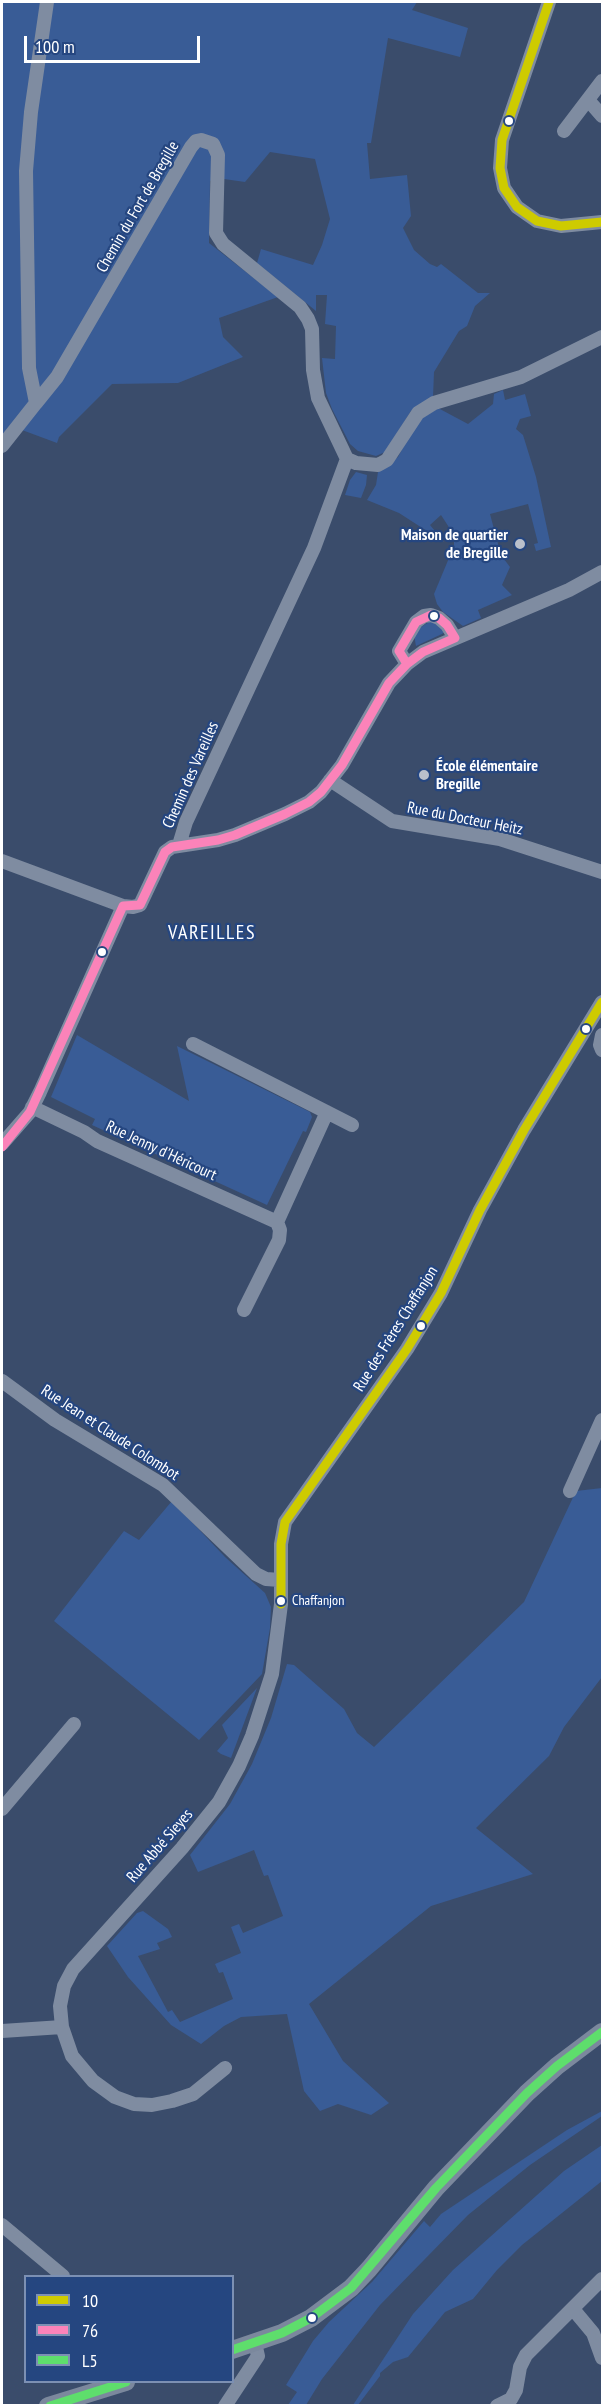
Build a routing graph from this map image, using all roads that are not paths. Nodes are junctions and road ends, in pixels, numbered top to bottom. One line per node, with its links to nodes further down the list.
1 (46, 2): 9 (street)
2 (549, 2): 7 (street)
3 (603, 81): 4 (street)
4 (589, 100): 5 (street); 6 (street)
5 (603, 116)
6 (564, 131)
7 (603, 222)
8 (603, 337): 11 (street)
9 (36, 403): 10 (street); 11 (street, Chemin du Fort de Bregille)
10 (2, 446)
11 (347, 459): 16 (street, Chemin des Vareilles)
12 (603, 572): 13 (street)
13 (454, 638): 14 (street); 14 (street)
14 (407, 664): 15 (street)
15 (330, 780): 16 (street); 18 (street, Rue du Docteur Heitz)
16 (179, 845): 19 (street, Chemin des Vareilles)
17 (2, 861): 19 (street)
18 (603, 872)
19 (123, 906): 24 (street)
20 (600, 1010): 33 (street, Rue des Frères Chaffanjon)
21 (603, 1035): 23 (street)
22 (193, 1044): 25 (street)
23 (603, 1050)
24 (32, 1107): 27 (street); 28 (street, Rue Jenny d'Héricourt)
25 (327, 1112): 26 (street); 28 (street)
26 (352, 1125)
27 (3, 1144)
28 (277, 1222): 29 (street)
29 (244, 1310)
30 (2, 1381): 33 (street, Rue Jean et Claude Colombot)
31 (603, 1420): 32 (street)
32 (570, 1491)
33 (280, 1580): 34 (street, Rue des Frères Chaffanjon)
34 (272, 1674): 37 (street, Rue Abbé Sieyes)
35 (74, 1724): 36 (street)
36 (2, 1809)
37 (62, 2027): 38 (street); 40 (street, Rue Abbé Sieyes)
38 (2, 2031)
39 (603, 2032): 45 (street)
40 (225, 2068)
41 (2, 2225): 42 (street)
42 (61, 2275)
43 (603, 2279): 44 (street)
44 (573, 2309): 47 (street); 51 (street)
45 (255, 2343): 46 (street); 50 (street)
46 (234, 2349)
47 (603, 2358)
48 (123, 2383): 49 (street)
49 (48, 2406)
50 (225, 2406)
51 (497, 2406)

